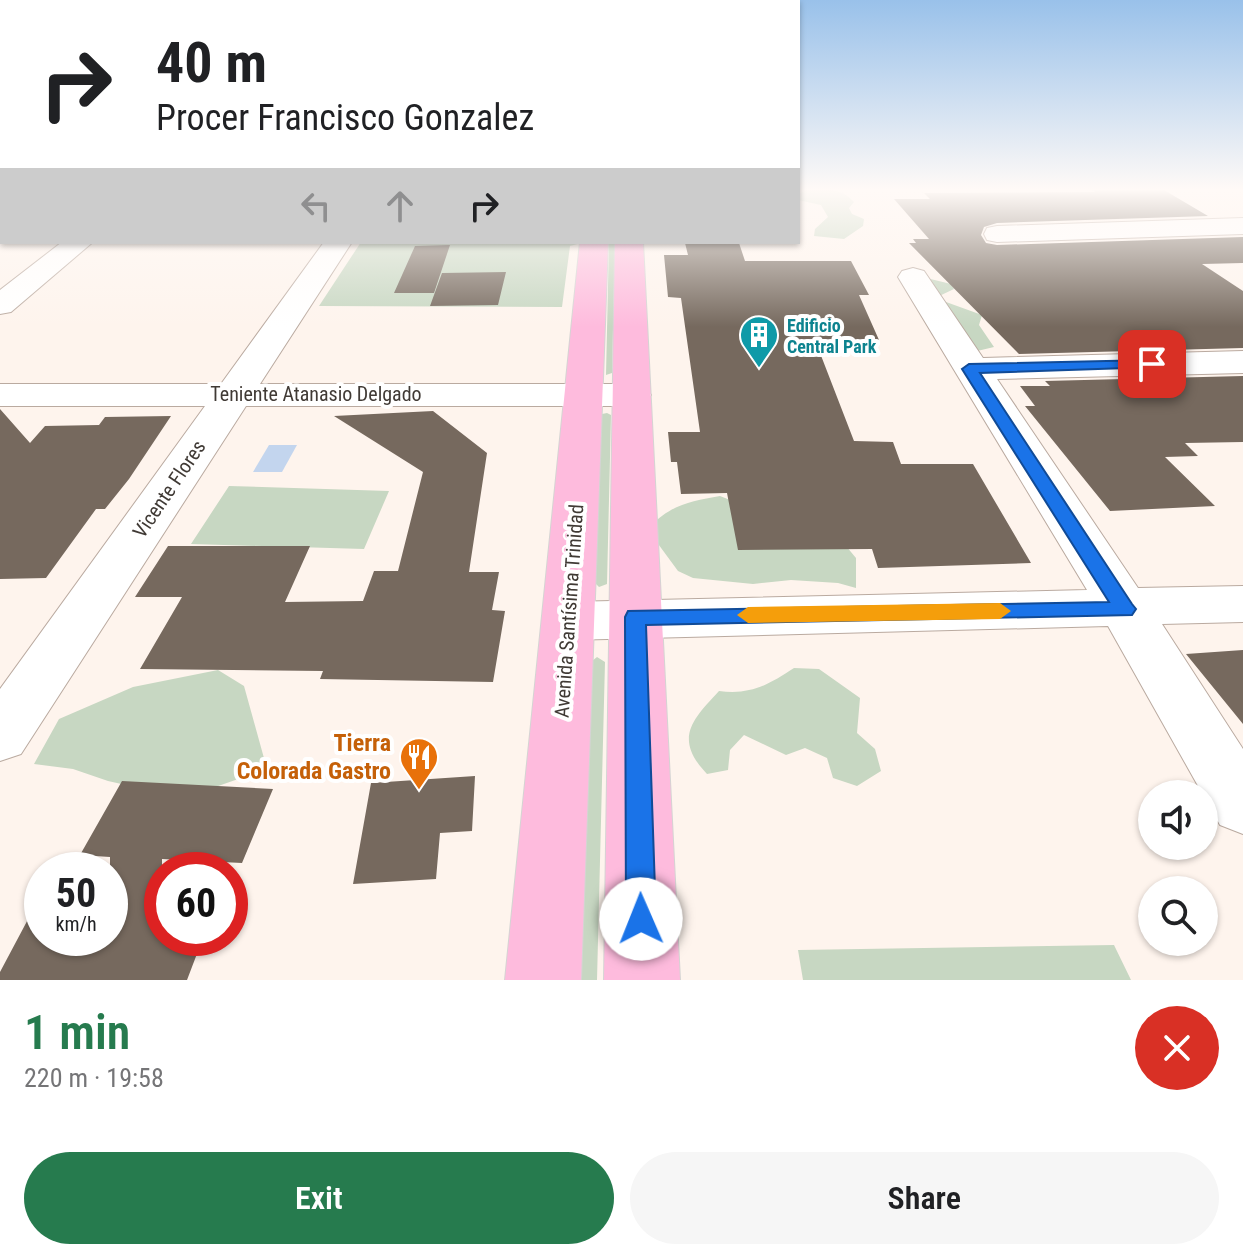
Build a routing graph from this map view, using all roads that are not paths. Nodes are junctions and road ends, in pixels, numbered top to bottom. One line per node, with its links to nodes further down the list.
1 (76, 244): 6 (street)
2 (337, 244): 9 (street, Vicente Flores)
3 (594, 244): 11 (main road, Avenida Santísima Trinidad)
4 (629, 244): 11 (main road, Avenida Santísima Trinidad)
5 (913, 277): 8 (street)
6 (0, 305)
7 (1243, 362): 8 (street)
8 (969, 369): 13 (street)
9 (235, 393): 10 (street, Teniente Atanasio Delgado); 11 (street, Teniente Atanasio Delgado); 16 (street, Vicente Flores)
10 (0, 395)
11 (608, 395): 14 (main road, Avenida Santísima Trinidad); 15 (main road, Avenida Santísima Trinidad)
12 (1243, 604): 13 (street)
13 (1125, 609): 14 (street); 17 (street)
14 (635, 617): 15 (street); 19 (main road, Avenida Santísima Trinidad)
15 (568, 621): 18 (main road, Avenida Santísima Trinidad)
16 (0, 736)
17 (1243, 805)
18 (543, 980)
19 (642, 980)

